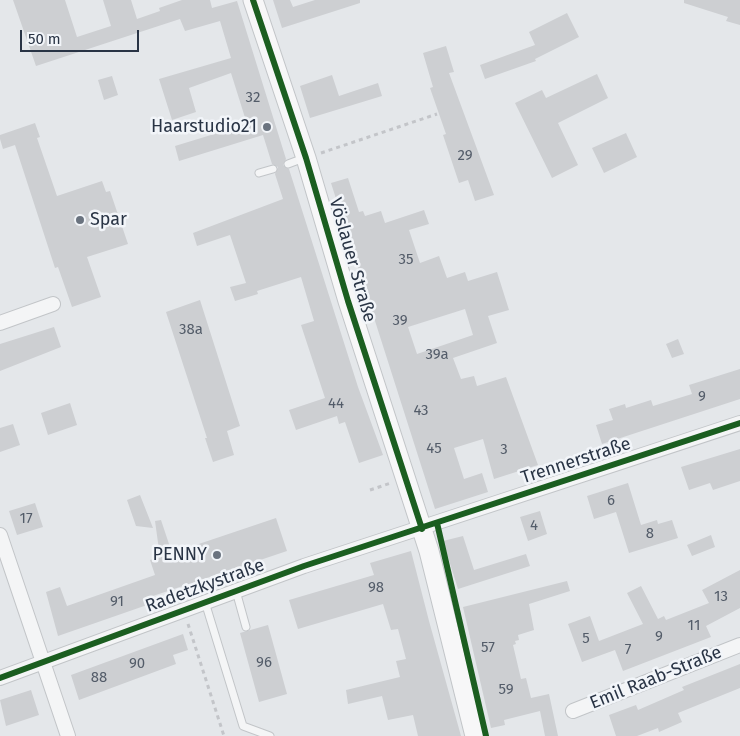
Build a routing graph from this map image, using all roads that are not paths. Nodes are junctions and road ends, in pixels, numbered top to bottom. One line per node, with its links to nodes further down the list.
1 (253, 0): 2 (street, Vöslauer Straße)
2 (306, 158): 3 (lane); 9 (street, Vöslauer Straße)
3 (288, 164)
4 (273, 168): 5 (lane)
5 (259, 173)
6 (53, 304): 7 (street)
7 (0, 323)
8 (740, 423): 9 (street, Trennerstraße)
9 (422, 529): 11 (street, Radetzkystraße); 20 (street, Vöslauer Straße)
10 (0, 535): 15 (street)
11 (236, 590): 12 (street, Radetzkystraße); 13 (lane)
12 (205, 601): 15 (street, Radetzkystraße); 19 (lane)
13 (246, 627)
14 (740, 645): 17 (street, Emil Raab-Straße)
15 (43, 662): 16 (street, Radetzkystraße); 18 (street)
16 (0, 678)
17 (573, 711)
18 (68, 736)
19 (270, 736)
20 (475, 736)

